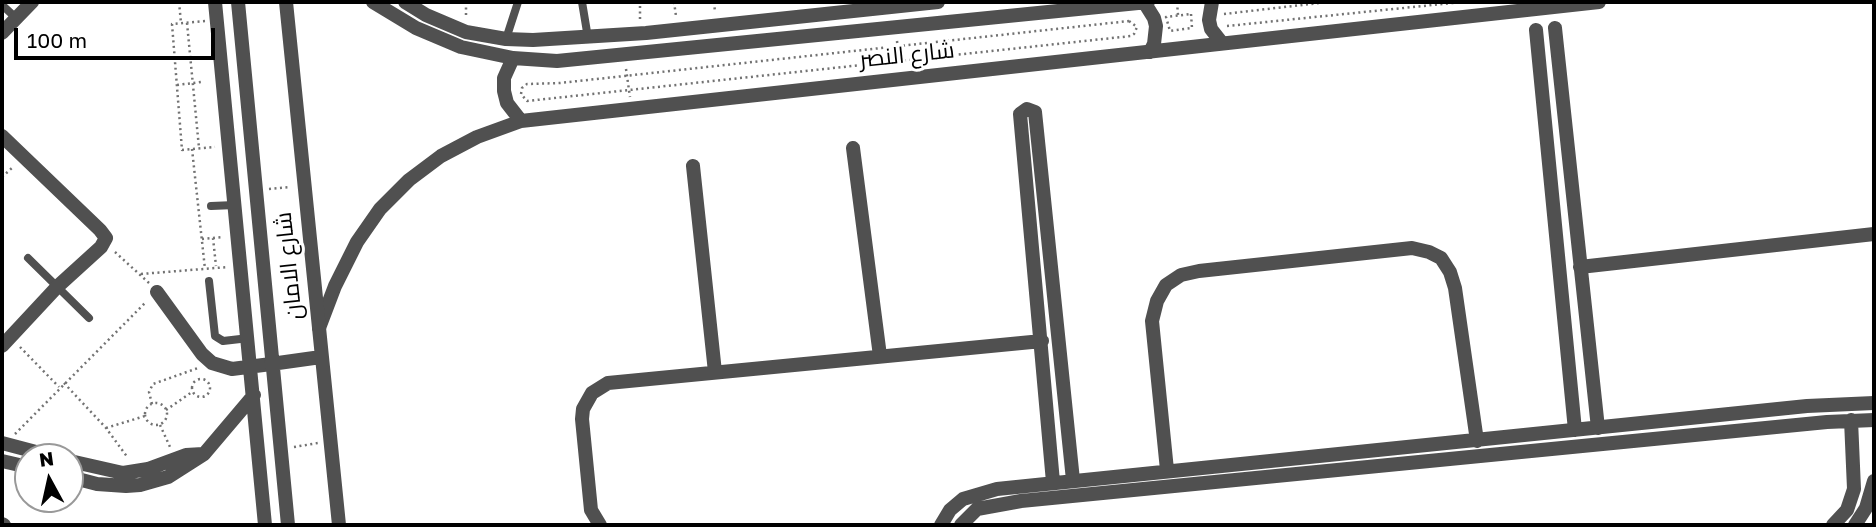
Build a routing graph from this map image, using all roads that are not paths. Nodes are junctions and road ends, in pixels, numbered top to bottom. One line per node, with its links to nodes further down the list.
1 (32, 2): 14 (street)
2 (215, 2): 32 (street)
3 (238, 2): 49 (street, شارع الامان)
4 (286, 2): 41 (street, شارع الامان)
5 (373, 2): 23 (street, شارع النصر)
6 (404, 2): 20 (street)
7 (519, 2): 20 (lane)
8 (582, 2): 19 (lane)
9 (938, 2): 15 (street); 19 (street)
10 (1146, 2): 15 (street, شارع النصر); 22 (street)
11 (1212, 2): 21 (street)
12 (1599, 2): 21 (street, شارع النصر)
13 (2, 5): 14 (lane)
14 (16, 18): 18 (street)
15 (941, 22): 23 (street, شارع النصر)
16 (1555, 28): 27 (street)
17 (1536, 30): 28 (street)
18 (2, 33)
19 (588, 38): 20 (street)
20 (506, 39)
21 (1222, 43): 22 (street, شارع النصر)
22 (1150, 52): 24 (street, شارع النصر)
23 (513, 58): 24 (street)
24 (521, 121): 41 (street, شارع النصر)
25 (2, 136): 38 (street)
26 (853, 148): 48 (street)
27 (1569, 159): 28 (street); 36 (street)
28 (1549, 162): 46 (street)
29 (692, 166): 51 (street)
30 (1042, 182): 31 (street); 31 (street); 55 (street)
31 (1027, 183): 45 (street)
32 (235, 205): 33 (lane); 42 (street)
33 (211, 206)
34 (1874, 234): 36 (street)
35 (28, 258): 38 (lane)
36 (1580, 267): 43 (street)
37 (209, 281): 42 (lane)
38 (57, 287): 40 (lane); 44 (street)
39 (157, 292): 50 (street)
40 (89, 318)
41 (318, 328): 47 (street, شارع الامان)
42 (249, 338): 50 (street)
43 (1587, 338): 46 (street); 60 (street)
44 (6, 341)
45 (1042, 341): 48 (street); 56 (street)
46 (1565, 342): 61 (street)
47 (321, 356): 49 (street); 74 (street, شارع الامان)
48 (880, 356): 51 (street)
49 (271, 364): 50 (street); 73 (street, شارع الامان)
50 (252, 366): 52 (street)
51 (715, 372): 75 (street)
52 (254, 395): 63 (street); 72 (street)
53 (1874, 403): 54 (street)
54 (1825, 405): 59 (street); 60 (street)
55 (1066, 408): 56 (street); 68 (street)
56 (1047, 410): 70 (street)
57 (1852, 420): 58 (street); 59 (street); 78 (street)
58 (1874, 420)
59 (1827, 422): 65 (street)
60 (1598, 428): 61 (street)
61 (1574, 430): 62 (street)
62 (1476, 441): 65 (street); 66 (street)
63 (204, 454): 64 (street); 67 (street)
64 (84, 465)
65 (1288, 467): 66 (street); 77 (street)
66 (1167, 470): 68 (street)
67 (84, 480)
68 (1073, 480): 70 (street)
69 (1874, 481): 71 (street)
70 (1053, 482): 76 (street)
71 (1873, 496): 79 (street)
72 (265, 525)
73 (288, 525)
74 (339, 525)
75 (600, 525)
76 (941, 525)
77 (961, 525)
78 (1833, 525)
79 (1855, 525)

